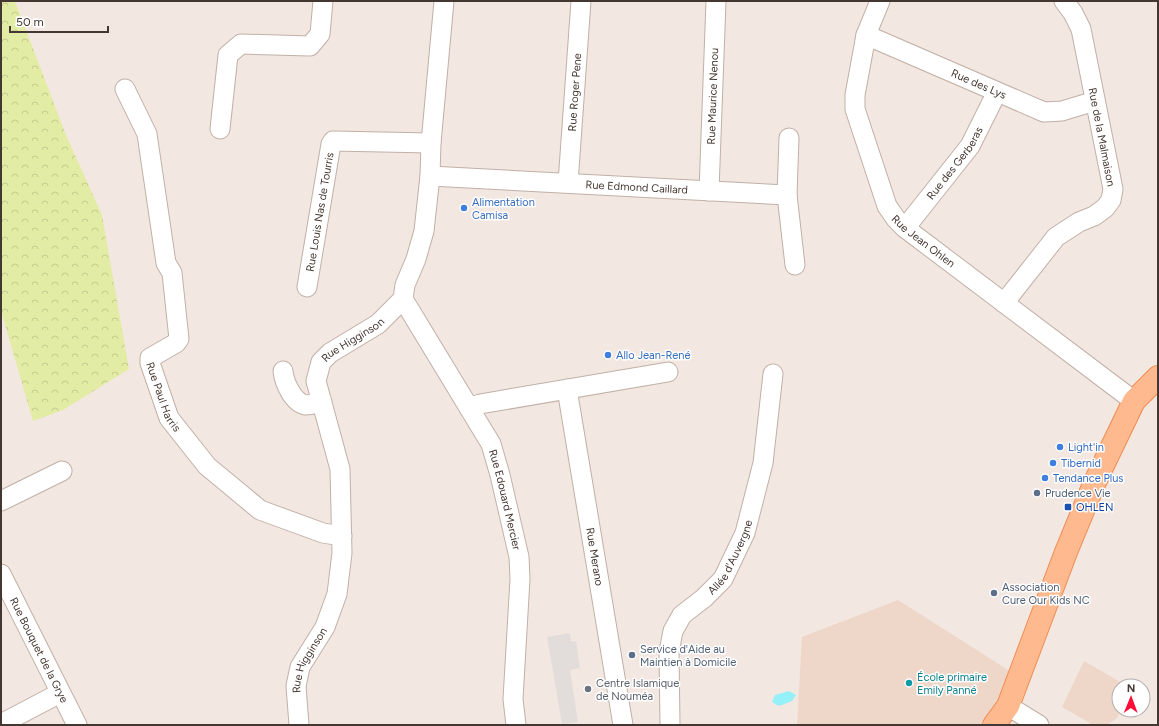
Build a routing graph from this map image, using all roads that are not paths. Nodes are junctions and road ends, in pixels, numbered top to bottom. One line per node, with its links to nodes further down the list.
1 (323, 1): 11 (street)
2 (444, 1): 13 (street)
3 (581, 1): 15 (street, Rue Roger Pene)
4 (716, 1): 16 (street, Rue Maurice Nenou)
5 (880, 1): 7 (street, Rue Jean Ohlen)
6 (1064, 1): 10 (street, Rue de la Malmaison)
7 (866, 35): 9 (street, Rue des Lys); 18 (street, Rue Jean Ohlen)
8 (125, 88): 33 (street, Rue Paul Harris)
9 (997, 92): 10 (street, Rue des Lys); 18 (street, Rue des Gerberas)
10 (1095, 101): 22 (street, Rue de la Malmaison)
11 (220, 129)
12 (789, 138): 17 (street)
13 (431, 143): 14 (street); 20 (street, Rue Louis Nas de Tourris)
14 (430, 176): 15 (street, Rue Edmond Caillard); 21 (street)
15 (568, 183): 16 (street, Rue Edmond Caillard)
16 (709, 192): 17 (street, Rue Edmond Caillard)
17 (787, 195): 19 (street)
18 (905, 228): 22 (street, Rue Jean Ohlen)
19 (795, 265)
20 (307, 287)
21 (404, 299): 29 (street, Rue Higginson); 30 (street, Rue Edouard Mercier)
22 (1004, 303): 28 (street, Rue Jean Ohlen)
23 (283, 371): 29 (street)
24 (668, 372): 27 (street)
25 (774, 374): 42 (street, Allée d'Auvergne)
26 (1158, 377): 28 (main road)
27 (567, 389): 30 (street); 41 (street, Rue Merano)
28 (1134, 401): 36 (main road)
29 (322, 402): 33 (street, Rue Higginson)
30 (469, 408): 40 (street, Rue Edouard Mercier)
31 (62, 471): 32 (street)
32 (1, 501)
33 (342, 536): 39 (street, Rue Higginson)
34 (1, 574): 35 (street, Rue Bouquet de la Grye)
35 (60, 693): 37 (street); 38 (street, Rue Bouquet de la Grye)
36 (1008, 706): 43 (main road); 44 (street)
37 (1, 724)
38 (78, 725)
39 (299, 725)
40 (516, 725)
41 (623, 725)
42 (670, 725)
43 (994, 725)
44 (1039, 725)

